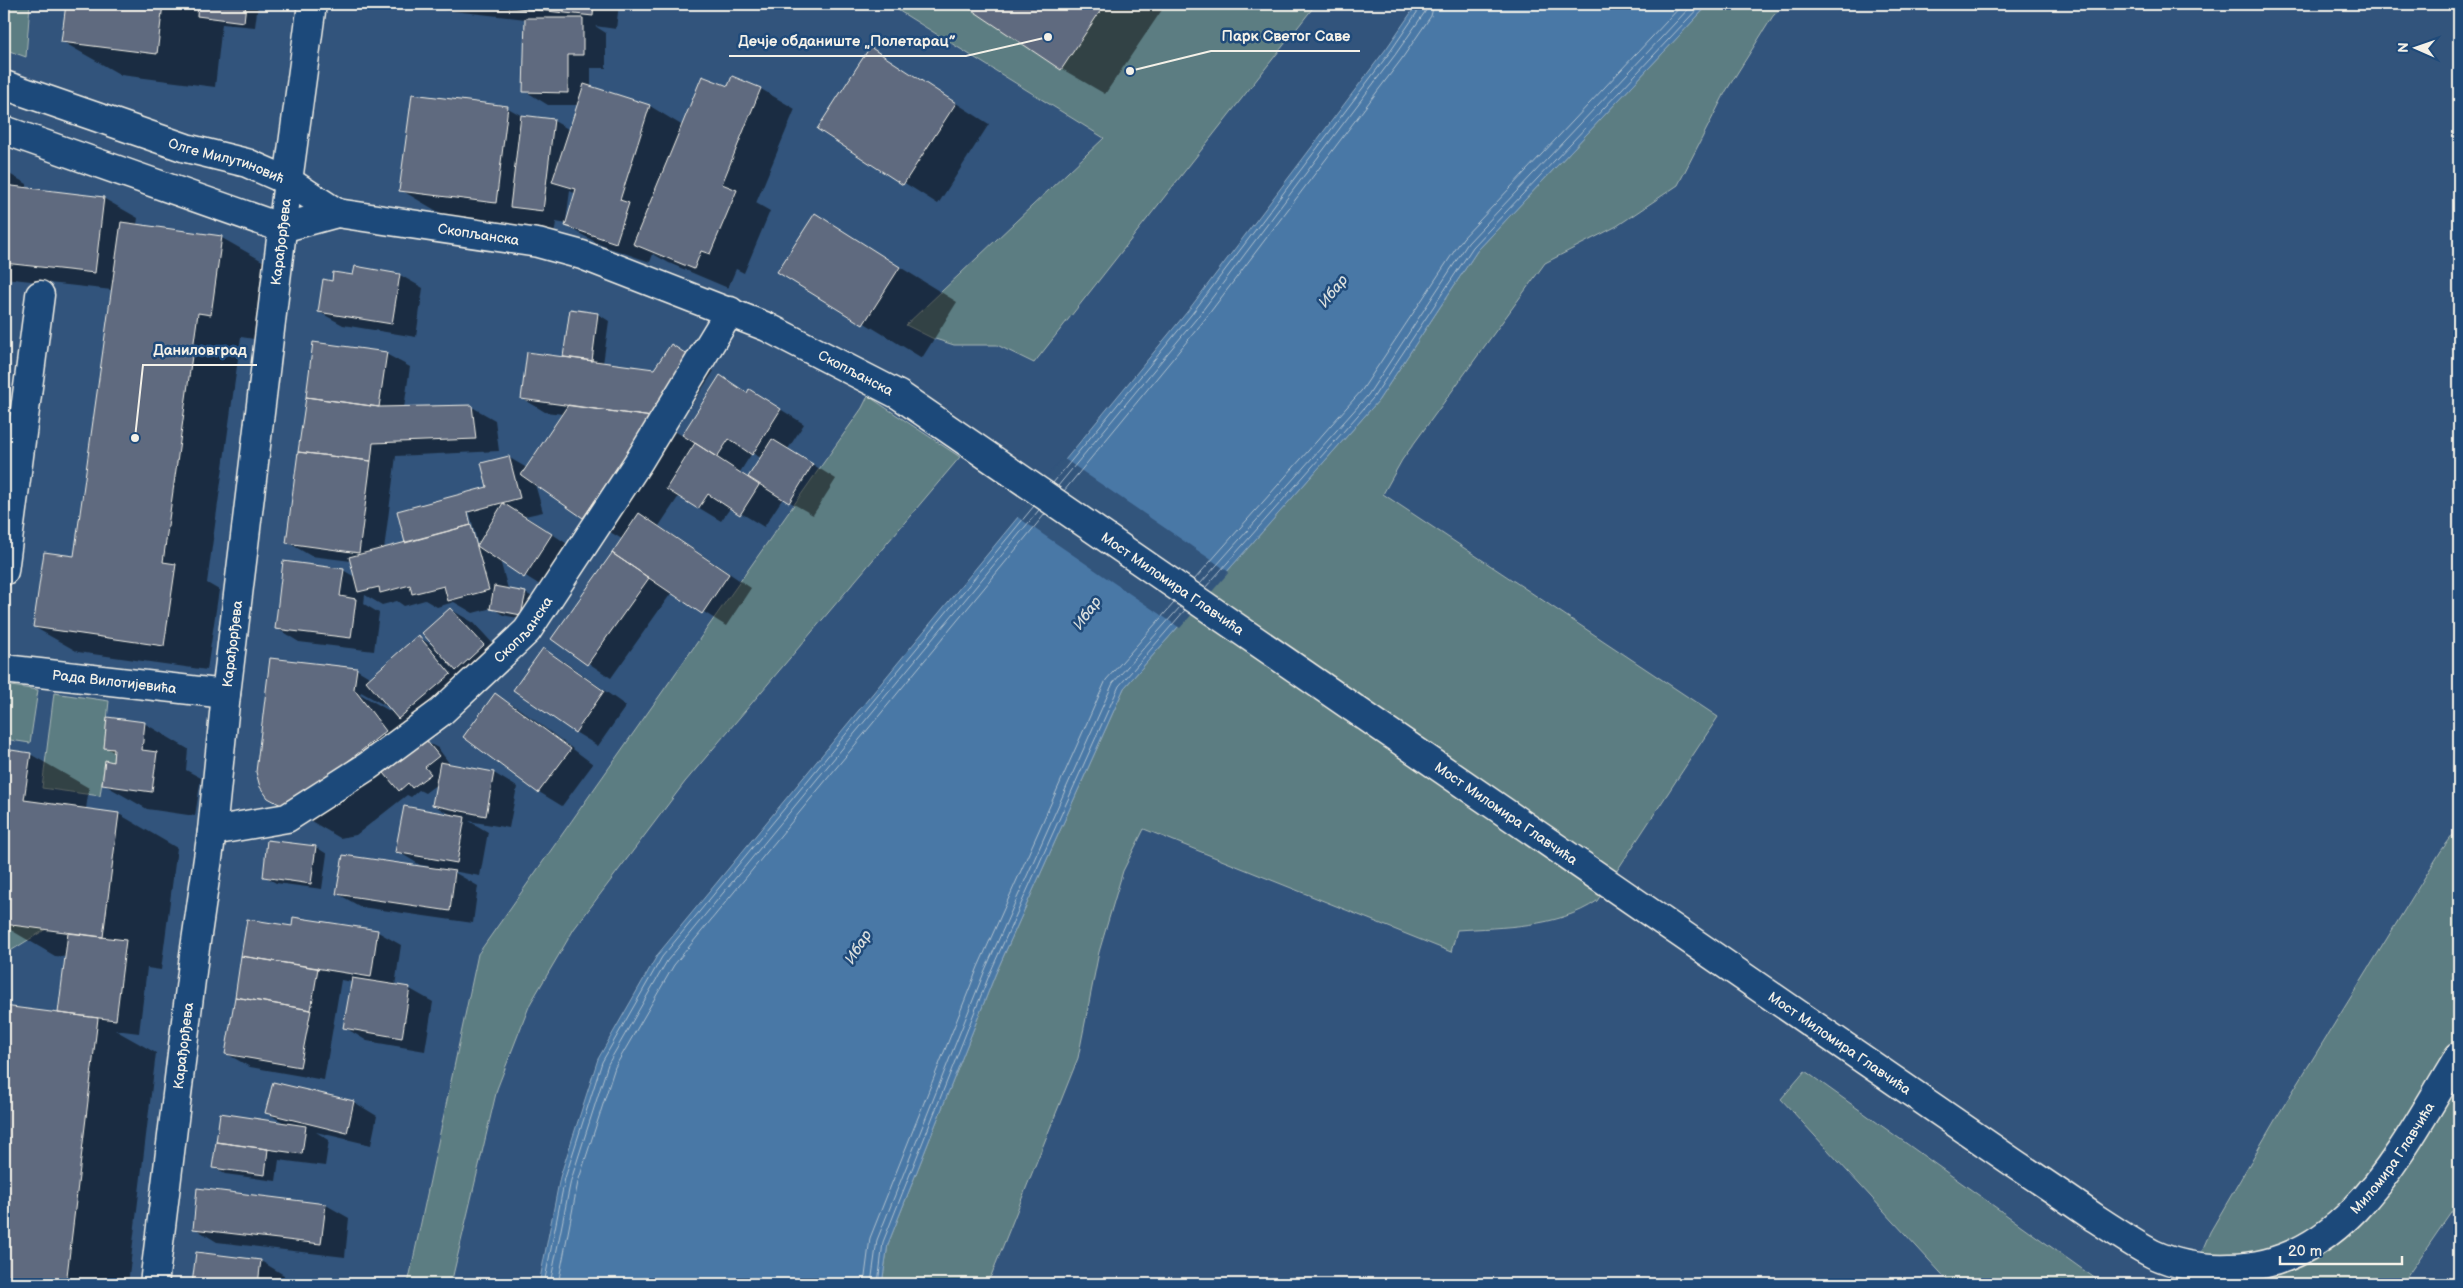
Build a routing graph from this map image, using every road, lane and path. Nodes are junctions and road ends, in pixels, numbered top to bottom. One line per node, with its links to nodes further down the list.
1 (312, 4): 4 (street, Карађорђева)
2 (4, 85): 4 (street, Олге Милутиновић)
3 (4, 130): 6 (street)
4 (288, 181): 5 (street, Олге Милутиновић); 6 (street, Карађорђева)
5 (337, 213): 6 (street); 8 (street, Скопљанска)
6 (282, 228): 12 (street, Карађорђева)
7 (40, 295): 10 (street)
8 (730, 312): 9 (street, Скопљанска); 13 (street, Скопљанска)
9 (899, 394): 15 (street, Мост Миломира Главчића)
10 (4, 571)
11 (4, 669): 12 (street, Рада Вилотијевића)
12 (226, 694): 13 (street, Карађорђева)
13 (212, 831): 16 (street, Карађорђева)
14 (2459, 1056): 15 (street, Миломира Главчића)
15 (2115, 1231)
16 (154, 1284)

